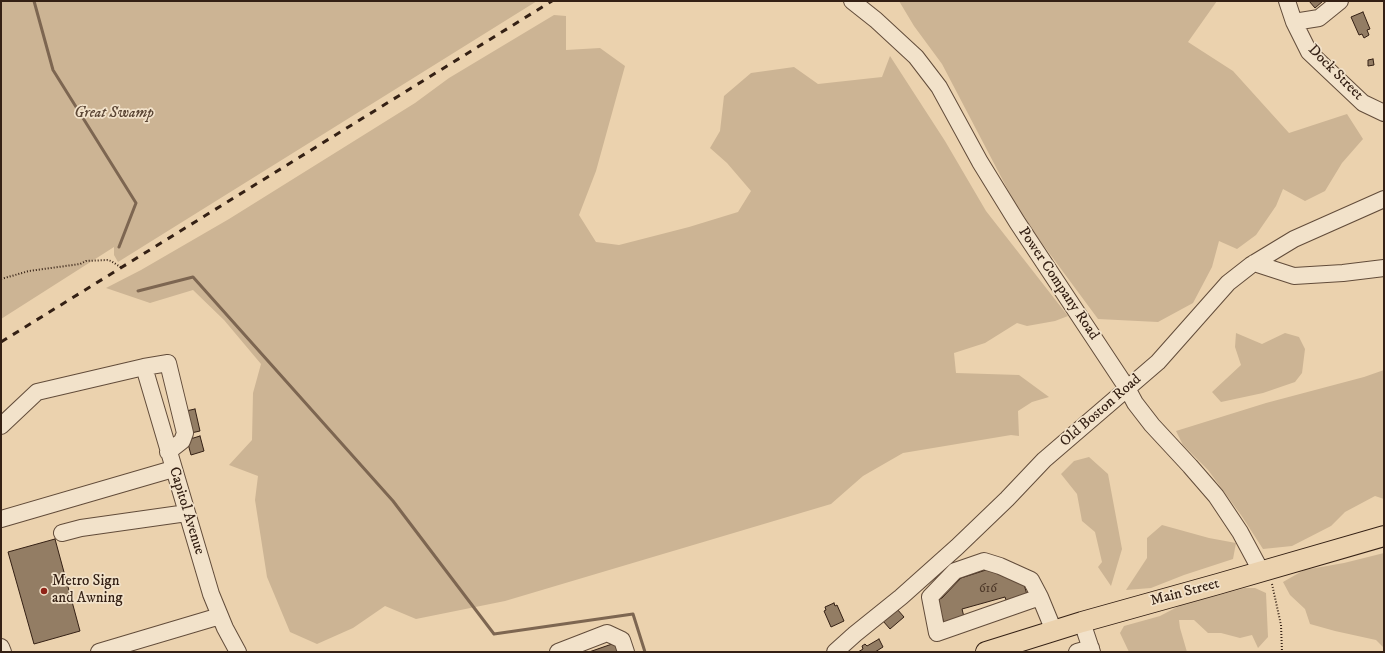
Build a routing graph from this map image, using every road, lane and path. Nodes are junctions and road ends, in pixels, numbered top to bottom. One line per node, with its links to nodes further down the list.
1 (852, 1): 12 (street, Power Company Road)
2 (1287, 1): 4 (street, Dock Street)
3 (1340, 1): 4 (street)
4 (1294, 22): 5 (street, Dock Street)
5 (1384, 113)
6 (1384, 199): 7 (street, Old Boston Road)
7 (1254, 263): 9 (street); 12 (street, Old Boston Road)
8 (122, 268): 10 (path)
9 (1384, 268)
10 (1, 279)
11 (144, 367): 13 (street); 14 (street, Capitol Avenue); 14 (street)
12 (1127, 388): 20 (street, Old Boston Road); 21 (street, Power Company Road)
13 (1, 426)
14 (168, 452): 15 (street, Capitol Avenue)
15 (173, 469): 16 (street, Capitol Avenue); 17 (street)
16 (187, 513): 18 (street); 24 (street, Capitol Avenue)
17 (1, 519)
18 (62, 533)
19 (1384, 536): 21 (main road, Main Street)
20 (943, 560): 22 (street); 35 (street, Old Boston Road)
21 (1265, 570): 25 (main road, Main Street); 36 (path)
22 (955, 571): 23 (street); 23 (street)
23 (1040, 597): 26 (street)
24 (220, 616): 31 (street); 32 (street, Capitol Avenue)
25 (1082, 622): 26 (main road, Main Street); 29 (street)
26 (1054, 631): 28 (main road, Main Street)
27 (1, 647): 30 (street)
28 (999, 650)
29 (1087, 651)
30 (3, 652)
31 (99, 652)
32 (238, 652)
33 (558, 652): 34 (street)
34 (626, 652)
35 (835, 652)
36 (1282, 652)

